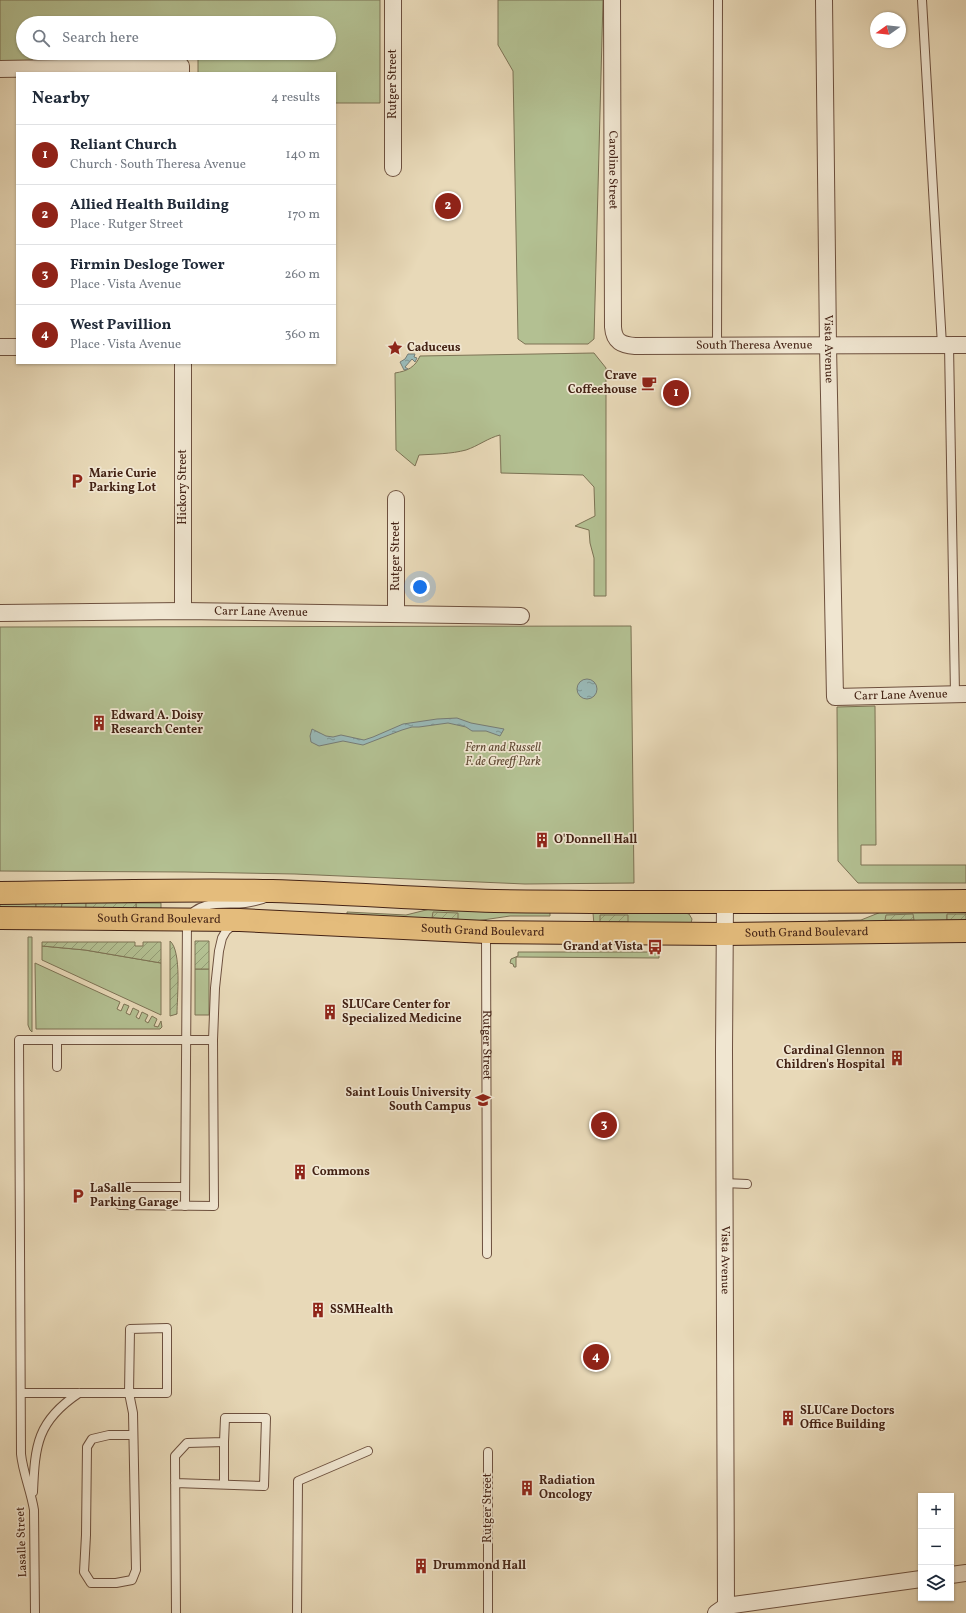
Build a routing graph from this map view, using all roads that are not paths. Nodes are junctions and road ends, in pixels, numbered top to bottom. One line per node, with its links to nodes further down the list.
1 (393, 0): 9 (street, Rutger Street)
2 (612, 0): 10 (street, Caroline Street)
3 (718, 0): 11 (lane)
4 (824, 0): 12 (street, Vista Avenue)
5 (922, 0): 13 (lane)
6 (0, 69): 8 (street)
7 (181, 70): 8 (street)
8 (77, 71)
9 (394, 168)
10 (616, 340): 11 (street, South Theresa Avenue)
11 (717, 345): 12 (street, South Theresa Avenue)
12 (828, 345): 13 (street, South Theresa Avenue); 24 (street, Vista Avenue)
13 (945, 345): 14 (street, South Theresa Avenue); 23 (lane)
14 (966, 345)
15 (0, 347): 16 (street)
16 (16, 347)
17 (183, 364): 19 (street, Hickory Street)
18 (396, 499): 21 (street, Rutger Street)
19 (183, 611): 20 (street, Carr Lane Avenue); 21 (street, Carr Lane Avenue)
20 (0, 613)
21 (396, 614): 22 (street, Carr Lane Avenue)
22 (521, 616)
23 (960, 694): 24 (street, Carr Lane Avenue)
24 (835, 697)
25 (283, 892): 26 (main road); 27 (main road); 31 (lane)
26 (0, 893)
27 (568, 901): 29 (main road); 34 (main road)
28 (966, 901): 29 (main road)
29 (725, 902): 35 (street, Vista Avenue)
30 (0, 918): 31 (main road, South Grand Boulevard)
31 (187, 920): 32 (main road, South Grand Boulevard); 37 (lane)
32 (240, 920): 34 (main road, South Grand Boulevard); 38 (lane)
33 (966, 931): 35 (main road, South Grand Boulevard)
34 (486, 932): 35 (main road, South Grand Boulevard); 46 (lane, Rutger Street)
35 (725, 934): 40 (street, Vista Avenue)
36 (57, 1040): 37 (lane); 39 (lane); 47 (lane, Lasalle Street)
37 (186, 1040): 38 (lane); 43 (lane)
38 (214, 1040): 45 (lane)
39 (57, 1066)
40 (724, 1183): 41 (lane); 60 (street, Vista Avenue)
41 (747, 1184)
42 (120, 1187): 43 (lane)
43 (184, 1188): 45 (lane)
44 (120, 1205): 45 (lane)
45 (185, 1206)
46 (487, 1254)
47 (21, 1393): 48 (lane); 56 (lane, Lasalle Street)
48 (79, 1393): 49 (lane); 56 (lane)
49 (130, 1393): 49 (lane); 50 (lane)
50 (133, 1435): 50 (lane)
51 (224, 1442): 54 (lane); 55 (lane); 55 (lane)
52 (368, 1451): 63 (lane)
53 (488, 1452): 64 (lane, Rutger Street)
54 (175, 1483): 55 (lane); 62 (lane)
55 (224, 1484)
56 (32, 1499): 61 (lane, Lasalle Street)
57 (966, 1573): 58 (street)
58 (954, 1575)
59 (918, 1579): 60 (street)
60 (721, 1610)
61 (35, 1613)
62 (176, 1613)
63 (297, 1613)
64 (488, 1613)

